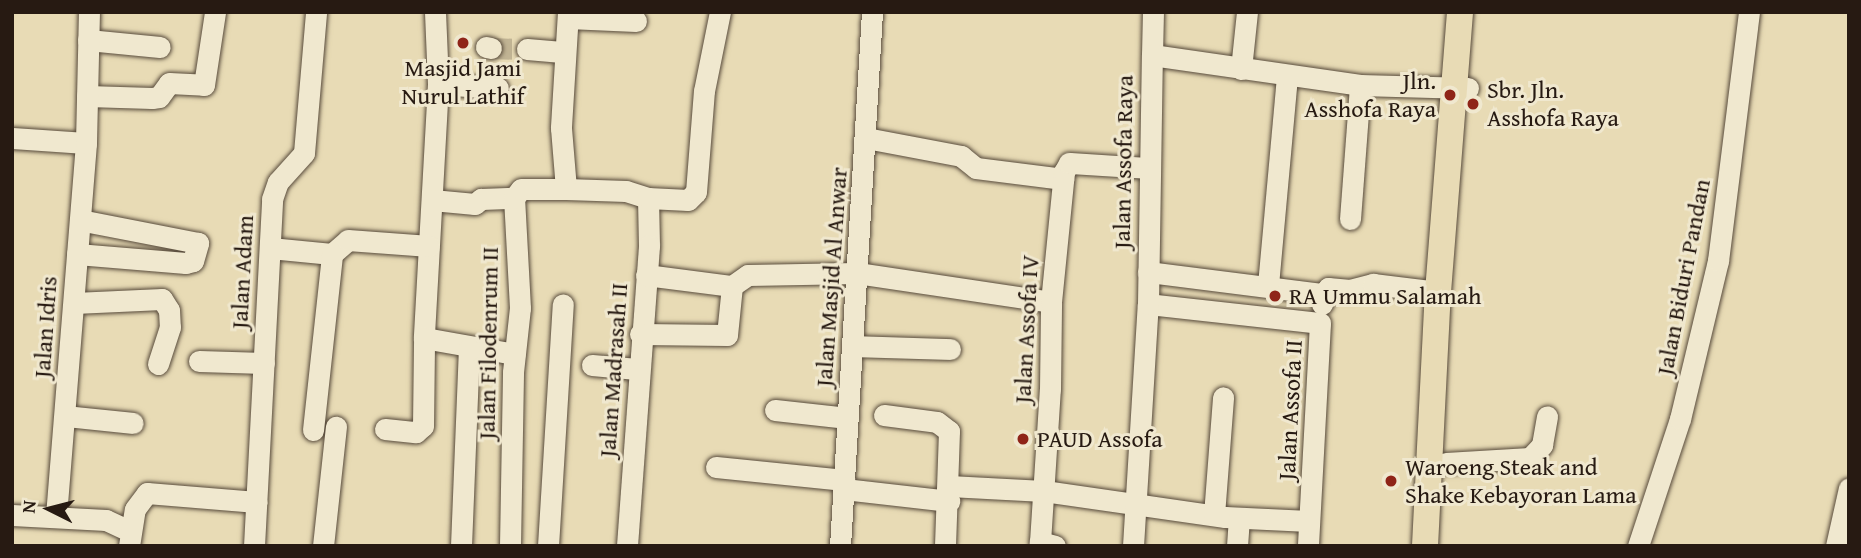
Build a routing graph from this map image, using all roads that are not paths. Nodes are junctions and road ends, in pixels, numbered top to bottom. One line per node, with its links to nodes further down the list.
1 (89, 12): 14 (street, Jalan Idris)
2 (215, 12): 25 (street)
3 (316, 12): 40 (street, Jalan Adam)
4 (435, 12): 21 (street)
5 (720, 12): 34 (street)
6 (872, 12): 28 (street, Jalan Masjid Al Anwar)
7 (1153, 12): 18 (street)
8 (1247, 12): 19 (street)
9 (1460, 12): 24 (main road)
10 (1473, 12): 24 (main road)
11 (1749, 12): 106 (street, Jalan Biduri Pandan)
12 (568, 15): 13 (street); 17 (street)
13 (636, 21)
14 (88, 40): 15 (street); 25 (street, Jalan Idris)
15 (160, 47)
16 (527, 49): 17 (street)
17 (565, 52): 32 (street)
18 (1152, 55): 19 (street, Jalan Assofa Raya); 29 (street, Jalan Assofa Raya)
19 (1241, 69): 20 (street, Jalan Assofa Raya)
20 (1287, 76): 22 (street, Jalan Assofa Raya); 47 (street)
21 (438, 84): 23 (street); 35 (street)
22 (1360, 85): 24 (street, Jalan Assofa Raya); 36 (street)
23 (498, 88)
24 (1461, 88): 30 (main road)
25 (87, 96): 26 (street, Jalan Idris)
26 (86, 136): 27 (street); 37 (street, Jalan Idris)
27 (12, 138)
28 (866, 138): 31 (street); 45 (street, Jalan Masjid Al Anwar)
29 (1148, 168): 31 (street); 44 (street, Jalan Assofa Raya)
30 (1455, 168): 49 (main road); 73 (main road)
31 (1066, 171): 51 (street, Jalan Assofa IV)
32 (566, 189): 33 (street); 34 (street)
33 (514, 198): 35 (street); 61 (street, Jalan Filodenrum II)
34 (648, 198): 46 (street, Jalan Madrasah II)
35 (432, 200): 39 (street)
36 (1350, 219)
37 (80, 220): 38 (street); 41 (street, Jalan Idris)
38 (165, 233): 43 (street); 43 (street)
39 (429, 246): 42 (street); 57 (street)
40 (270, 248): 42 (street); 63 (street, Jalan Adam)
41 (77, 254): 43 (street); 52 (street, Jalan Idris)
42 (332, 254): 77 (street)
43 (161, 260)
44 (1148, 272): 47 (street); 54 (street, Jalan Assofa Raya)
45 (857, 274): 48 (street); 51 (street); 58 (street, Jalan Masjid Al Anwar)
46 (646, 275): 48 (street); 56 (street, Jalan Madrasah II)
47 (1268, 285): 50 (street)
48 (732, 286): 56 (street)
49 (1438, 292): 50 (street); 73 (main road)
50 (1323, 294): 55 (street)
51 (1051, 302): 82 (street, Jalan Assofa IV)
52 (74, 303): 64 (street); 70 (street, Jalan Idris)
53 (563, 304): 96 (street)
54 (1148, 304): 55 (street, Jalan Assofa II); 85 (street, Jalan Assofa Raya)
55 (1320, 323): 90 (street, Jalan Assofa II)
56 (640, 334): 66 (street, Jalan Madrasah II)
57 (424, 338): 59 (street); 76 (street)
58 (853, 346): 60 (street); 72 (street, Jalan Masjid Al Anwar)
59 (469, 348): 61 (street); 94 (street)
60 (950, 349)
61 (515, 354): 95 (street, Jalan Filodenrum II)
62 (199, 360): 63 (street)
63 (264, 363): 84 (street, Jalan Adam)
64 (158, 364)
65 (592, 365): 66 (street)
66 (637, 369): 97 (street, Jalan Madrasah II)
67 (1223, 397): 87 (street)
68 (775, 411): 72 (street)
69 (884, 415): 83 (street)
70 (65, 416): 74 (street); 88 (street, Jalan Idris)
71 (1547, 416): 78 (street)
72 (848, 418): 80 (street, Jalan Masjid Al Anwar)
73 (1440, 422): 78 (main road); 104 (main road)
74 (134, 424)
75 (336, 427): 93 (street)
76 (385, 429)
77 (313, 430)
78 (1447, 463): 105 (main road)
79 (716, 467): 80 (street)
80 (844, 485): 83 (street); 98 (street, Jalan Masjid Al Anwar)
81 (1849, 488): 107 (street)
82 (1044, 491): 83 (street); 85 (street); 100 (street, Jalan Assofa IV)
83 (949, 493): 99 (street)
84 (257, 502): 91 (street); 92 (street, Jalan Adam)
85 (1136, 503): 87 (street); 101 (street, Jalan Assofa Raya)
86 (12, 515): 88 (street)
87 (1214, 515): 89 (street)
88 (56, 516): 91 (street)
89 (1239, 518): 90 (street); 102 (street)
90 (1309, 521): 103 (street, Jalan Assofa II)
91 (130, 539)
92 (254, 546)
93 (323, 546)
94 (461, 546)
95 (510, 546)
96 (548, 546)
97 (627, 546)
98 (840, 546)
99 (945, 546)
100 (1055, 546)
101 (1133, 546)
102 (1237, 546)
103 (1308, 546)
104 (1425, 546)
105 (1441, 546)
106 (1638, 546)
107 (1836, 546)

